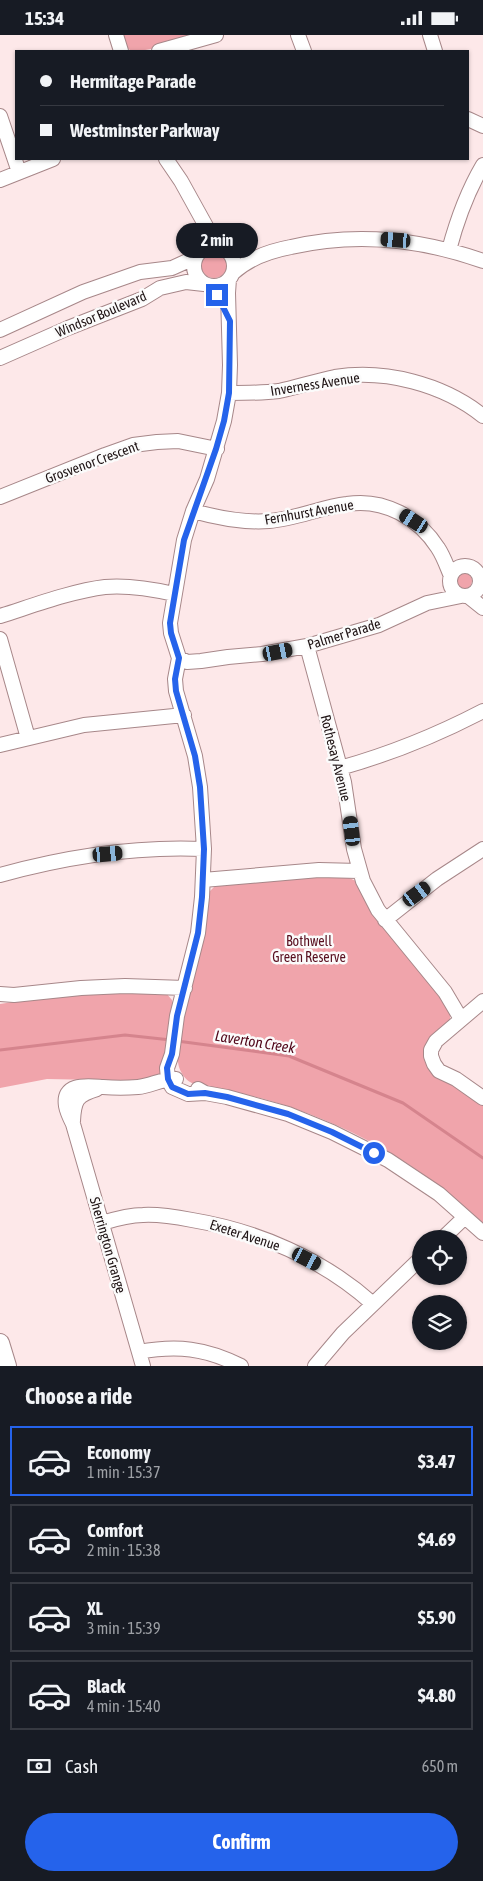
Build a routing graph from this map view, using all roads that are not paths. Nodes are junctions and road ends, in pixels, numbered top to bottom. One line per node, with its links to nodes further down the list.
1 (116, 35): 5 (street)
2 (216, 35): 6 (street)
3 (298, 35): 7 (street)
4 (430, 35): 8 (street)
5 (121, 50)
6 (163, 50)
7 (304, 50)
8 (435, 50)
9 (0, 116): 15 (street)
10 (469, 119): 11 (street)
11 (483, 126)
12 (50, 160): 15 (street)
13 (167, 160): 17 (street)
14 (483, 165): 19 (street)
15 (19, 172): 16 (street)
16 (0, 180)
17 (197, 209): 18 (street); 21 (street)
18 (224, 248): 20 (street); 21 (street); 23 (street)
19 (449, 250): 20 (street); 22 (street)
20 (272, 251): 23 (street)
21 (197, 255): 24 (street); 26 (street, Windsor Boulevard)
22 (483, 261)
23 (231, 276): 24 (street); 25 (street)
24 (207, 285): 25 (street); 27 (street, Windsor Boulevard)
25 (230, 321): 28 (street)
26 (0, 330)
27 (0, 358)
28 (229, 393): 29 (street, Inverness Avenue); 30 (street)
29 (483, 416)
30 (216, 449): 31 (street, Grosvenor Crescent); 32 (street)
31 (0, 497)
32 (194, 511): 33 (street, Fernhurst Avenue); 38 (street)
33 (440, 550): 35 (street, Fernhurst Avenue); 36 (street, Fernhurst Avenue)
34 (483, 563): 35 (street)
35 (467, 567): 36 (street); 37 (street)
36 (450, 578): 39 (street); 40 (street, Palmer Parade)
37 (481, 585): 39 (street)
38 (174, 594): 42 (street); 45 (street)
39 (464, 596): 40 (street, Palmer Parade); 41 (street)
40 (427, 603): 44 (street, Palmer Parade)
41 (483, 607)
42 (0, 616)
43 (0, 639): 48 (street)
44 (307, 646): 45 (street, Palmer Parade); 50 (street, Rothesay Avenue)
45 (184, 658): 47 (street)
46 (483, 711): 50 (street)
47 (184, 715): 48 (street); 51 (street)
48 (28, 737): 49 (street)
49 (0, 745)
50 (340, 767): 53 (street, Rothesay Avenue)
51 (204, 849): 54 (street); 55 (street)
52 (483, 849): 56 (street)
53 (357, 865): 55 (street); 56 (street, Rothesay Avenue)
54 (0, 875)
55 (203, 879): 57 (street)
56 (385, 920): 61 (street, Rothesay Avenue)
57 (185, 988): 58 (street); 62 (street)
58 (7, 995): 59 (street)
59 (0, 1001)
60 (483, 1001): 61 (street)
61 (465, 1016): 63 (street)
62 (172, 1082): 64 (street); 65 (street, Sherrington Grange)
63 (483, 1098)
64 (465, 1217): 66 (street); 67 (street)
65 (102, 1223): 69 (street, Exeter Avenue); 71 (street, Sherrington Grange)
66 (451, 1230)
67 (483, 1233)
68 (412, 1267): 69 (street)
69 (373, 1304): 75 (street)
70 (0, 1343): 72 (main road)
71 (139, 1352): 73 (street, Sherrington Grange); 74 (street)
72 (7, 1366)
73 (143, 1366)
74 (240, 1366)
75 (315, 1366)

